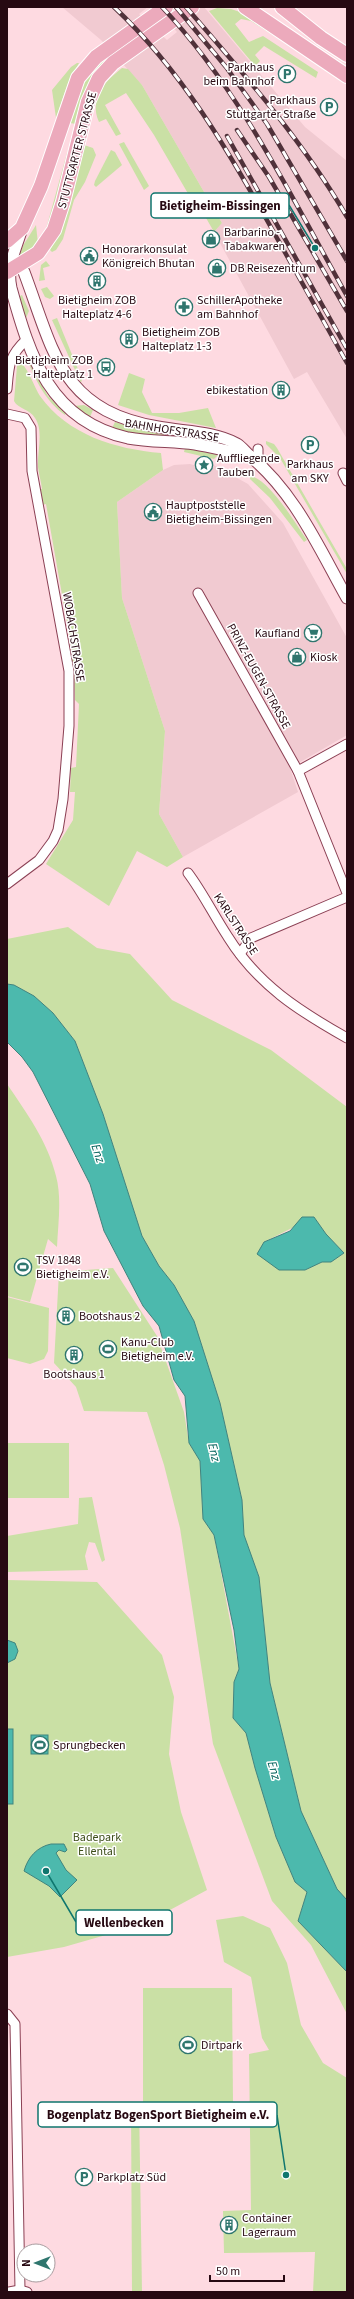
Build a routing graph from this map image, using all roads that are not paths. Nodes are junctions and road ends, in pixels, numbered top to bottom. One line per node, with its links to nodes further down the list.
1 (166, 7): 7 (main road, STUTTGARTER STRASSE)
2 (192, 7): 9 (main road, STUTTGARTER STRASSE)
3 (245, 7): 6 (main road)
4 (282, 7): 5 (main road)
5 (347, 56)
6 (347, 76)
7 (22, 228): 8 (main road, STUTTGARTER STRASSE); 9 (street, STUTTGARTER STRASSE)
8 (7, 241)
9 (11, 266): 10 (street, BAHNHOFSTRASSE); 14 (street, BAHNHOFSTRASSE)
10 (10, 294): 11 (street, BAHNHOFSTRASSE)
11 (27, 338): 12 (street); 14 (street, BAHNHOFSTRASSE)
12 (7, 389)
13 (7, 414): 20 (street, WOBACHSTRASSE)
14 (253, 452): 16 (street, BAHNHOFSTRASSE)
15 (198, 593): 18 (street, PRINZ-EUGEN-STRASSE)
16 (347, 598)
17 (347, 744): 18 (street)
18 (298, 771): 21 (street, PRINZ-EUGEN-STRASSE)
19 (188, 873): 23 (street, KARLSTRASSE)
20 (7, 884)
21 (347, 893)
22 (347, 897): 23 (street)
23 (240, 954): 24 (street, KARLSTRASSE)
24 (347, 1038)
25 (7, 2014): 26 (street)
26 (23, 2291): 27 (street)
27 (9, 2292)

